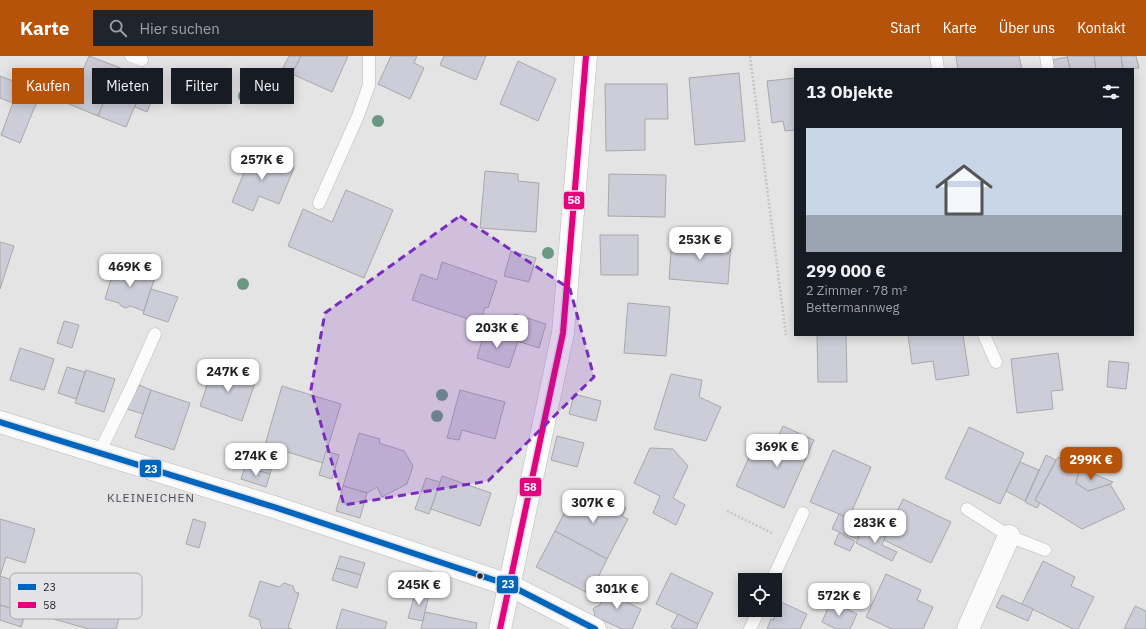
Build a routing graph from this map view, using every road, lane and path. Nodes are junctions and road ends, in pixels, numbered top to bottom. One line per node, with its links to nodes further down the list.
1 (369, 56): 8 (lane)
2 (586, 56): 22 (street)
3 (750, 56): 10 (path)
4 (936, 56): 6 (lane)
5 (1046, 56): 7 (lane)
6 (938, 68)
7 (1048, 68)
8 (319, 203)
9 (155, 334): 14 (lane)
10 (786, 335)
11 (984, 336): 12 (lane)
12 (996, 362)
13 (0, 422): 14 (street)
14 (99, 453): 22 (street)
15 (967, 510): 19 (lane)
16 (727, 511): 18 (path)
17 (803, 513): 21 (lane)
18 (776, 534)
19 (1009, 536): 20 (lane); 27 (street)
20 (1044, 550)
21 (775, 573)
22 (509, 585): 24 (street); 25 (street)
23 (756, 617): 26 (lane)
24 (500, 629)
25 (595, 629)
26 (750, 629)
27 (968, 629)

